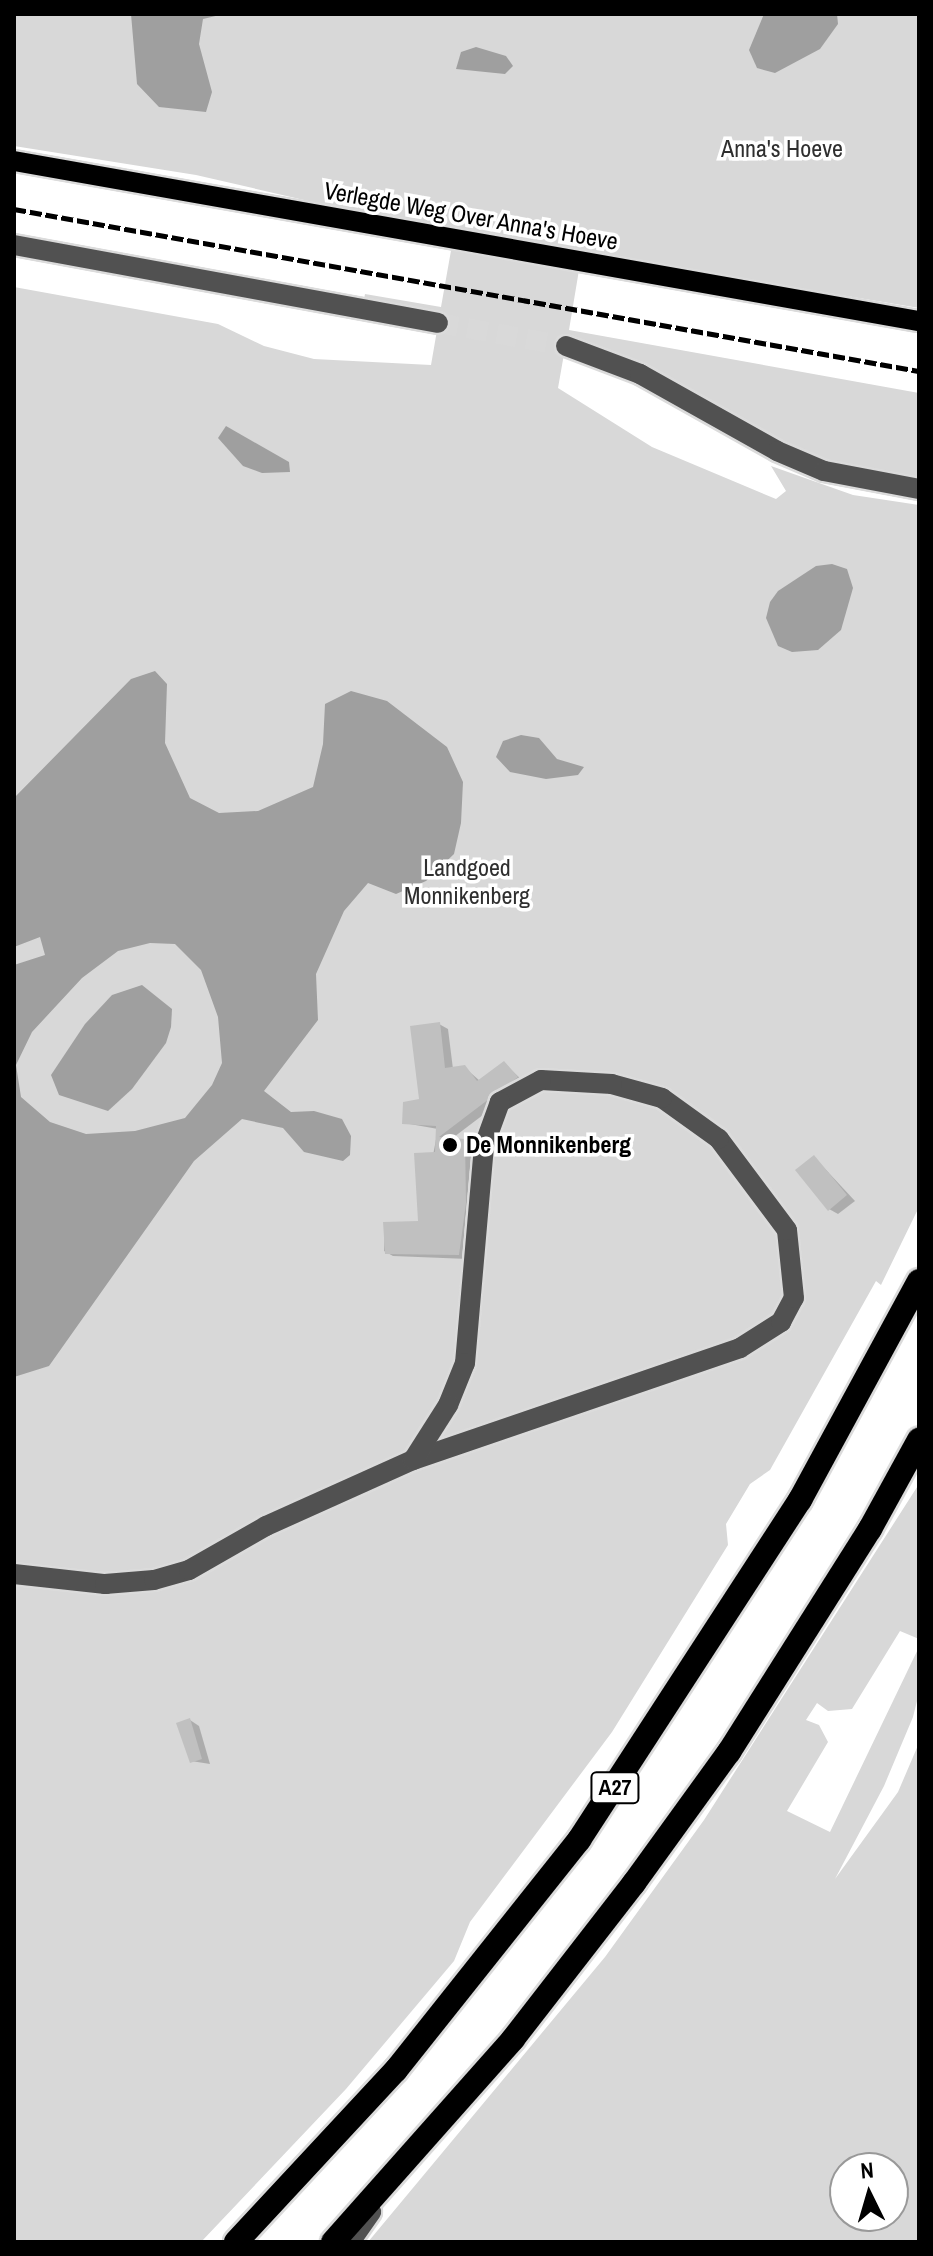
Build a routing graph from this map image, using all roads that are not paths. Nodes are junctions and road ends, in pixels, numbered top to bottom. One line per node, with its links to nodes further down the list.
1 (14, 161): 3 (main road, Verlegde Weg Over Anna's Hoeve)
2 (14, 245): 4 (lane)
3 (919, 321)
4 (438, 323)
5 (566, 346): 6 (lane)
6 (919, 489)
7 (919, 1281): 12 (highway, A27)
8 (919, 1440): 11 (highway)
9 (413, 1460): 9 (lane); 10 (lane)
10 (14, 1574)
11 (401, 2169): 13 (highway); 14 (lane)
12 (236, 2242)
13 (333, 2242)
14 (350, 2242)

